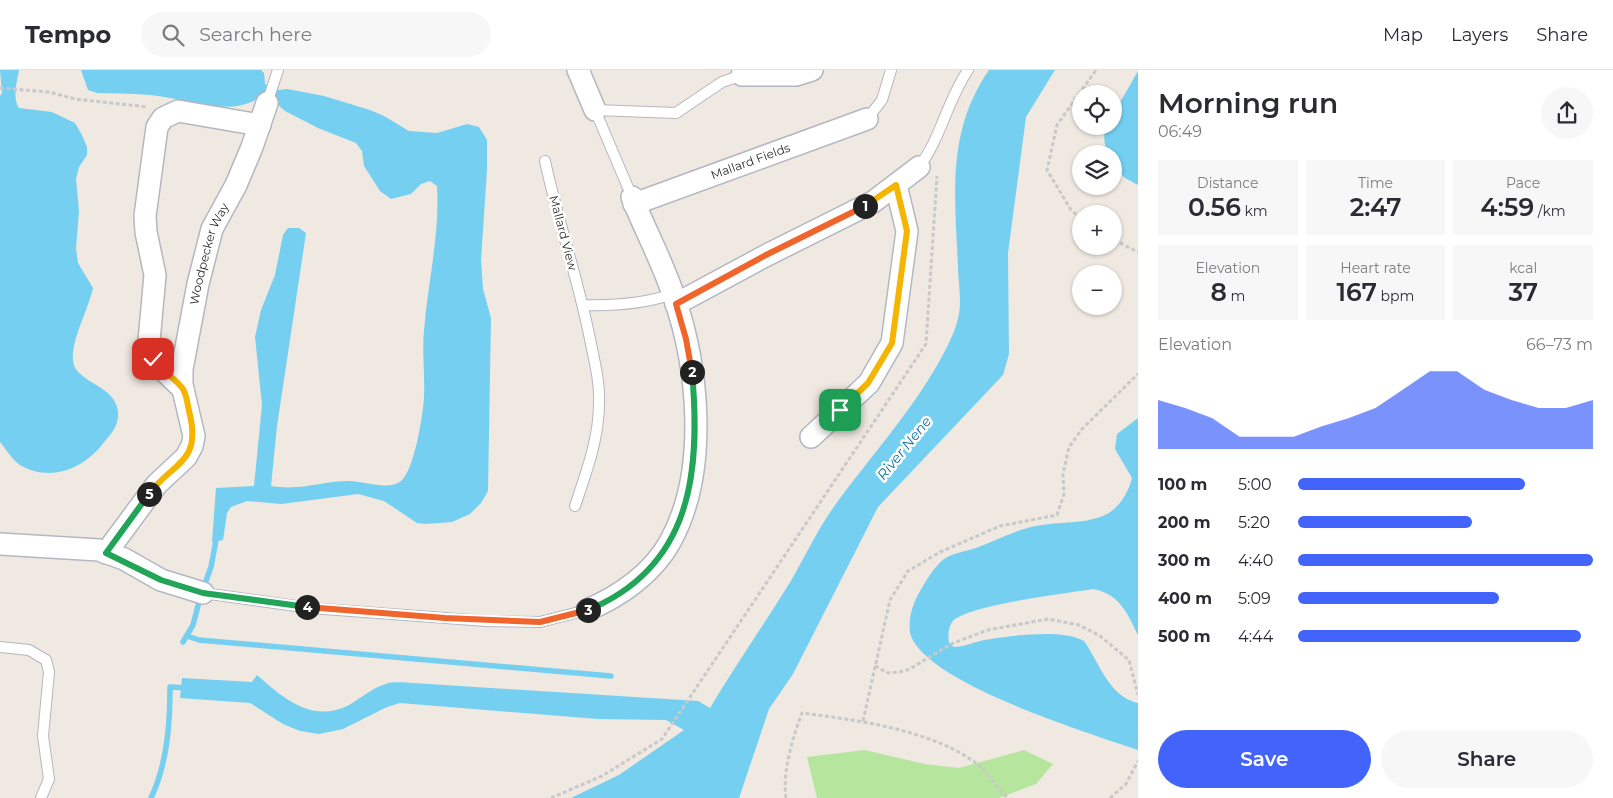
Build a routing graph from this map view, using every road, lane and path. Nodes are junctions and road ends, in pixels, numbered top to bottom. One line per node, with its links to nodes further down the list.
1 (278, 70): 9 (lane)
2 (578, 70): 10 (street)
3 (812, 70): 7 (street)
4 (891, 70): 12 (lane)
5 (968, 70): 15 (lane)
6 (1096, 70): 18 (path)
7 (742, 75): 10 (lane)
8 (0, 88): 11 (path)
9 (270, 93): 13 (street, Woodpecker Way)
10 (595, 110): 17 (lane)
11 (170, 113): 13 (street); 24 (street)
12 (867, 119): 17 (street, Mallard Fields)
13 (260, 125): 24 (street, Woodpecker Way)
14 (545, 161): 22 (lane, Mallard View)
15 (929, 169): 16 (street); 37 (path)
16 (896, 185): 21 (street); 25 (street)
17 (633, 200): 21 (street)
18 (1072, 211)
19 (1122, 244): 20 (path)
20 (1138, 252)
21 (675, 299): 22 (lane); 30 (street)
22 (583, 305): 26 (lane, Mallard View)
23 (1138, 374): 32 (path)
24 (183, 389): 28 (street, Woodpecker Way)
25 (811, 437)
26 (575, 506)
27 (0, 544): 28 (street)
28 (106, 553): 29 (street)
29 (203, 593): 30 (lane)
30 (587, 610)
31 (0, 647): 36 (lane)
32 (875, 666): 33 (path); 34 (path)
33 (1138, 695)
34 (863, 721): 38 (path); 39 (path)
35 (1138, 761): 40 (path)
36 (41, 798)
37 (551, 798)
38 (786, 798)
39 (1008, 798)
40 (1110, 798)

